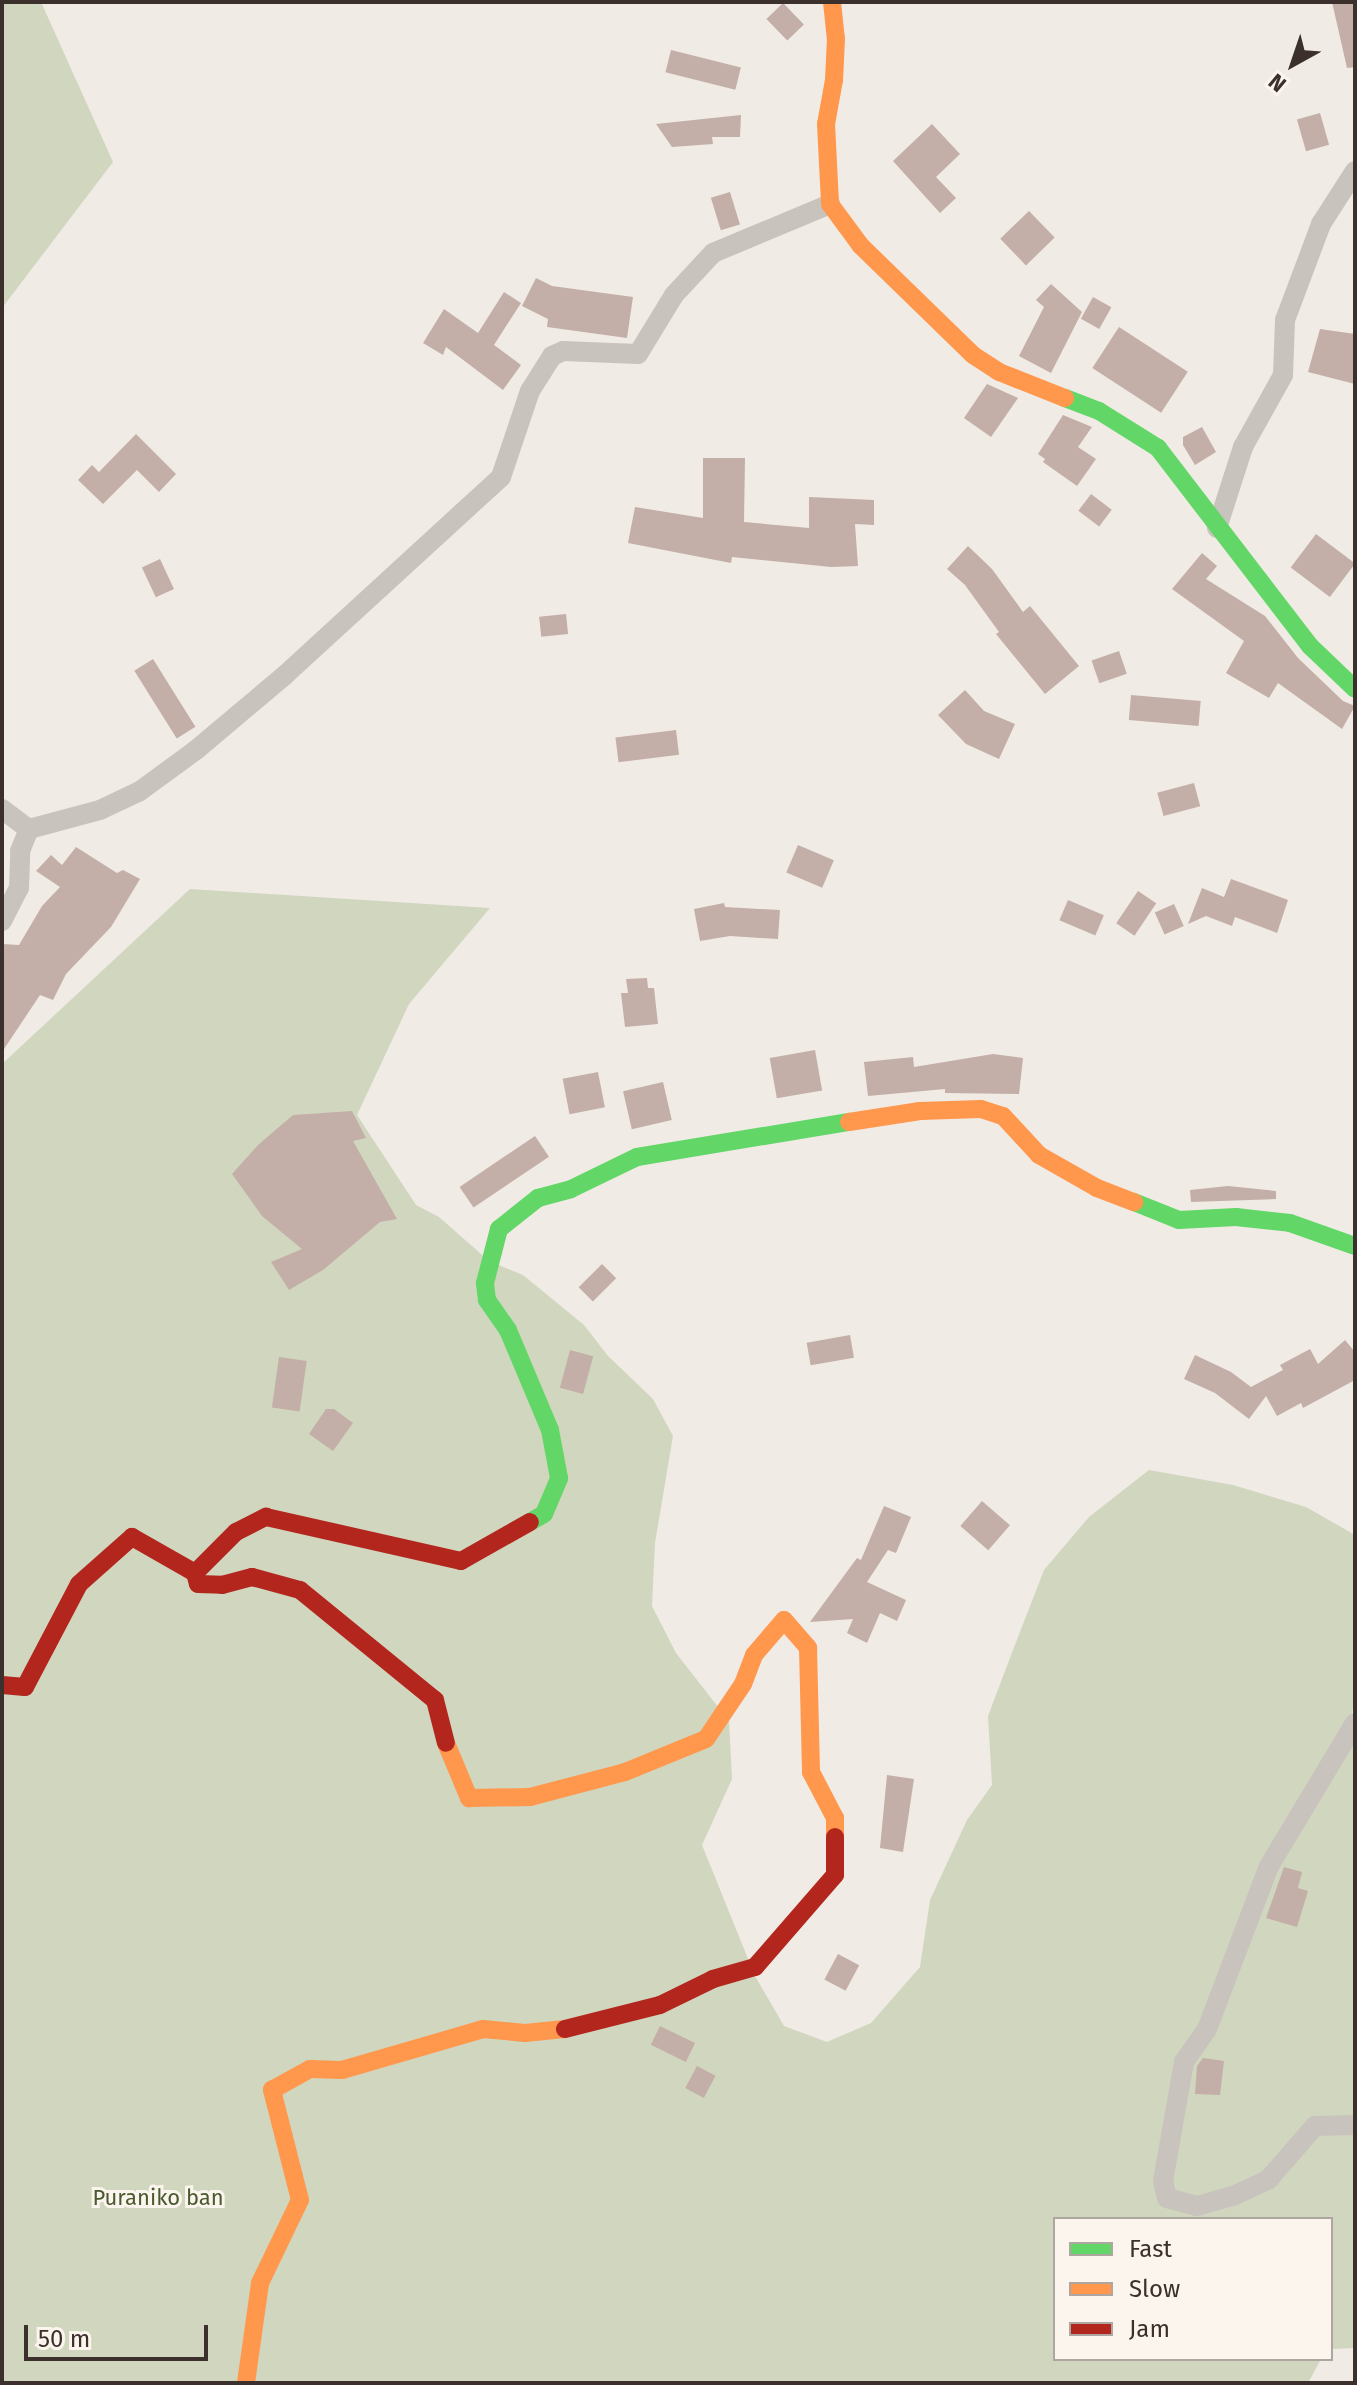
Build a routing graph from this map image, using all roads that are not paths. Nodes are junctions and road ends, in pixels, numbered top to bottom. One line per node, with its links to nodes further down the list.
1 (832, 2): 3 (street)
2 (1355, 171): 4 (street)
3 (830, 204): 4 (street); 7 (street)
4 (1217, 528): 5 (street)
5 (1355, 689)
6 (2, 809): 7 (street)
7 (29, 829): 8 (street)
8 (2, 921)
9 (1355, 1246): 10 (street)
10 (195, 1573): 11 (street); 14 (street)
11 (2, 1685)
12 (1355, 1723): 13 (street)
13 (1355, 2125)
14 (246, 2383)

